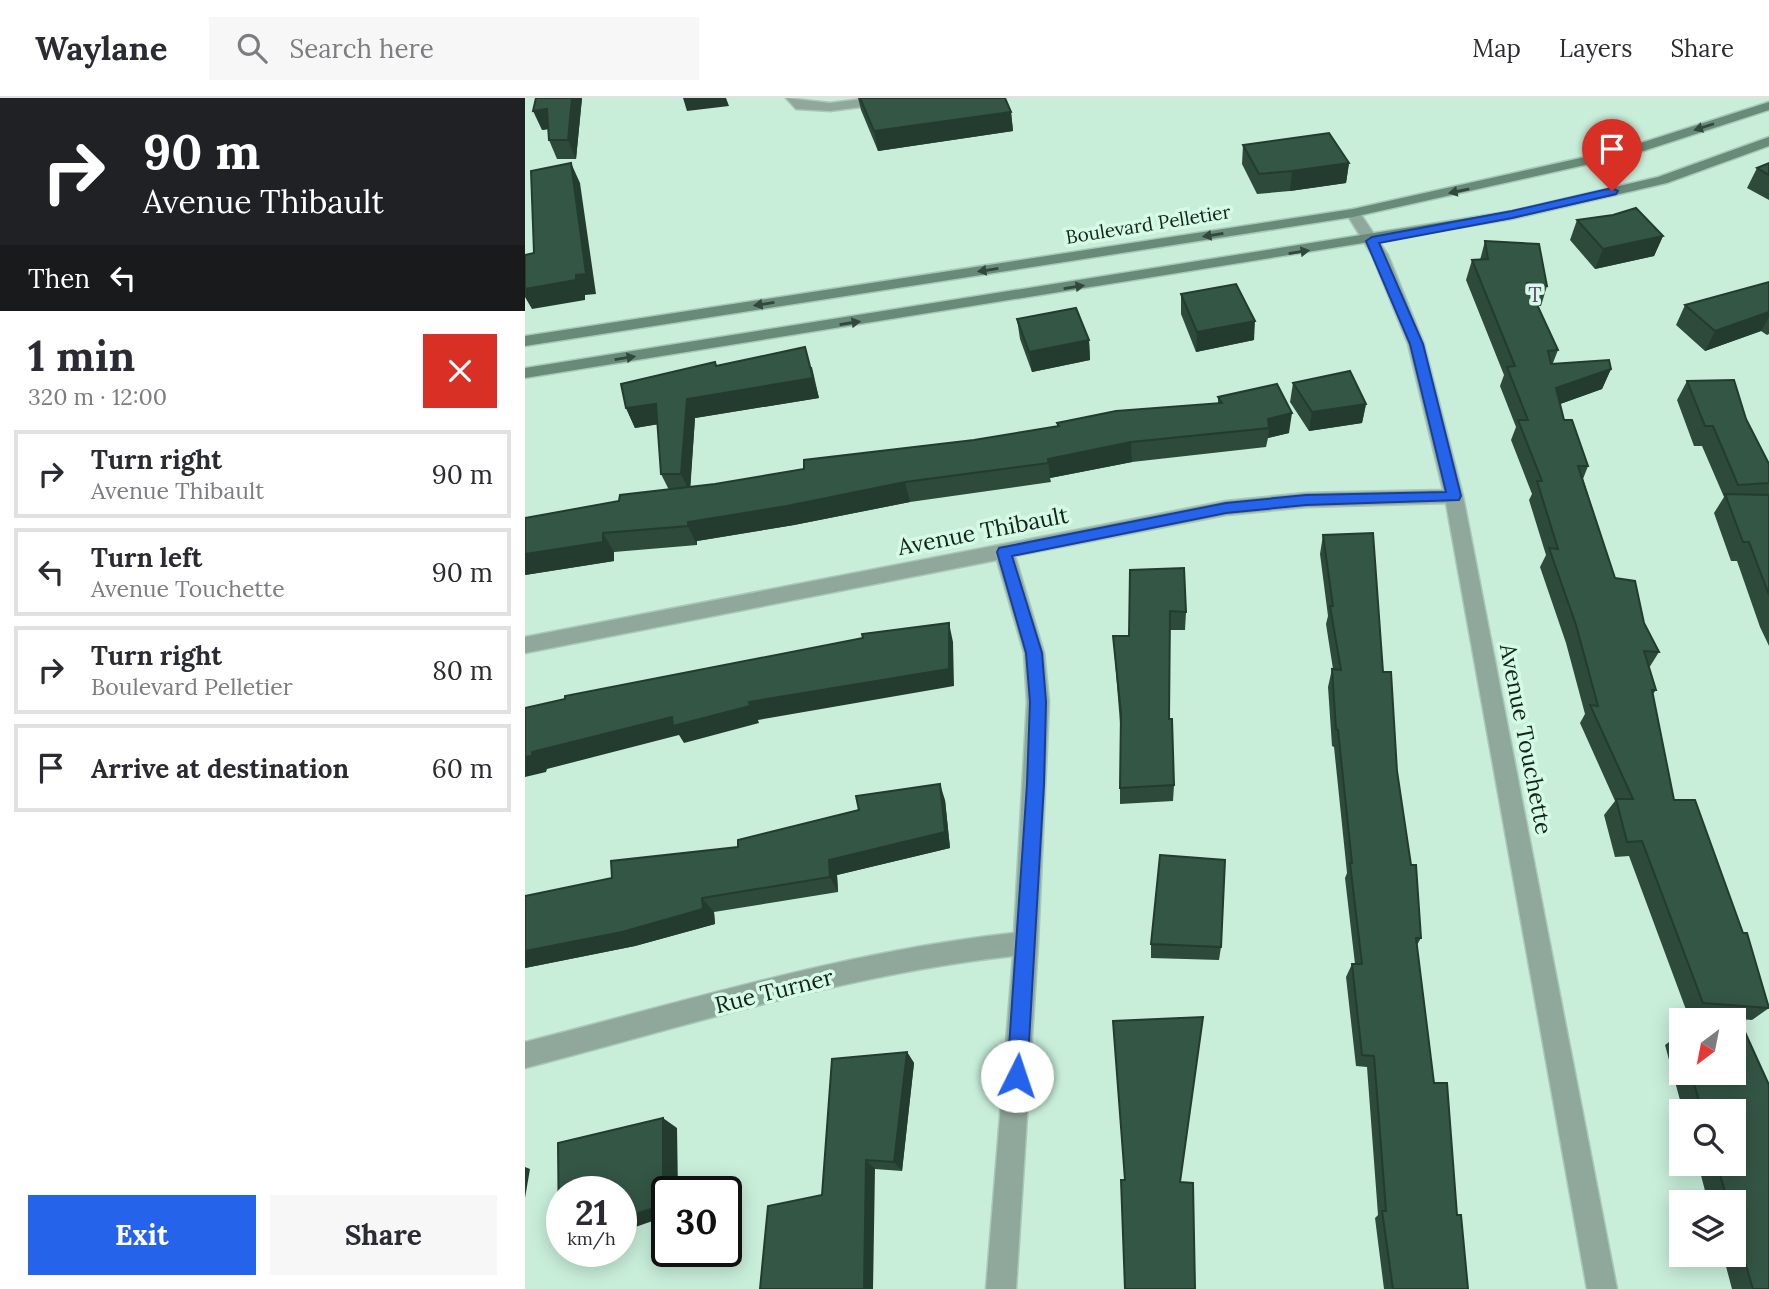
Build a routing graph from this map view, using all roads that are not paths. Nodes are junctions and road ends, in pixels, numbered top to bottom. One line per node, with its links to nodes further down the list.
1 (792, 98): 2 (street)
2 (900, 98)
3 (1769, 106): 5 (street, Boulevard Pelletier, one-way to 5)
4 (1769, 141): 6 (street)
5 (1353, 214): 6 (street, Avenue Touchette); 7 (street, Boulevard Pelletier, one-way to 7)
6 (1372, 241): 8 (street, one-way to 6); 9 (street, Avenue Touchette)
7 (525, 341)
8 (525, 373)
9 (1454, 496): 10 (street, Avenue Thibault); 15 (street, Avenue Touchette)
10 (1004, 552): 11 (street, Avenue Thibault); 12 (street)
11 (525, 645)
12 (1026, 943): 13 (street, Rue Turner); 14 (street)
13 (525, 1055)
14 (1001, 1289)
15 (1602, 1289)

